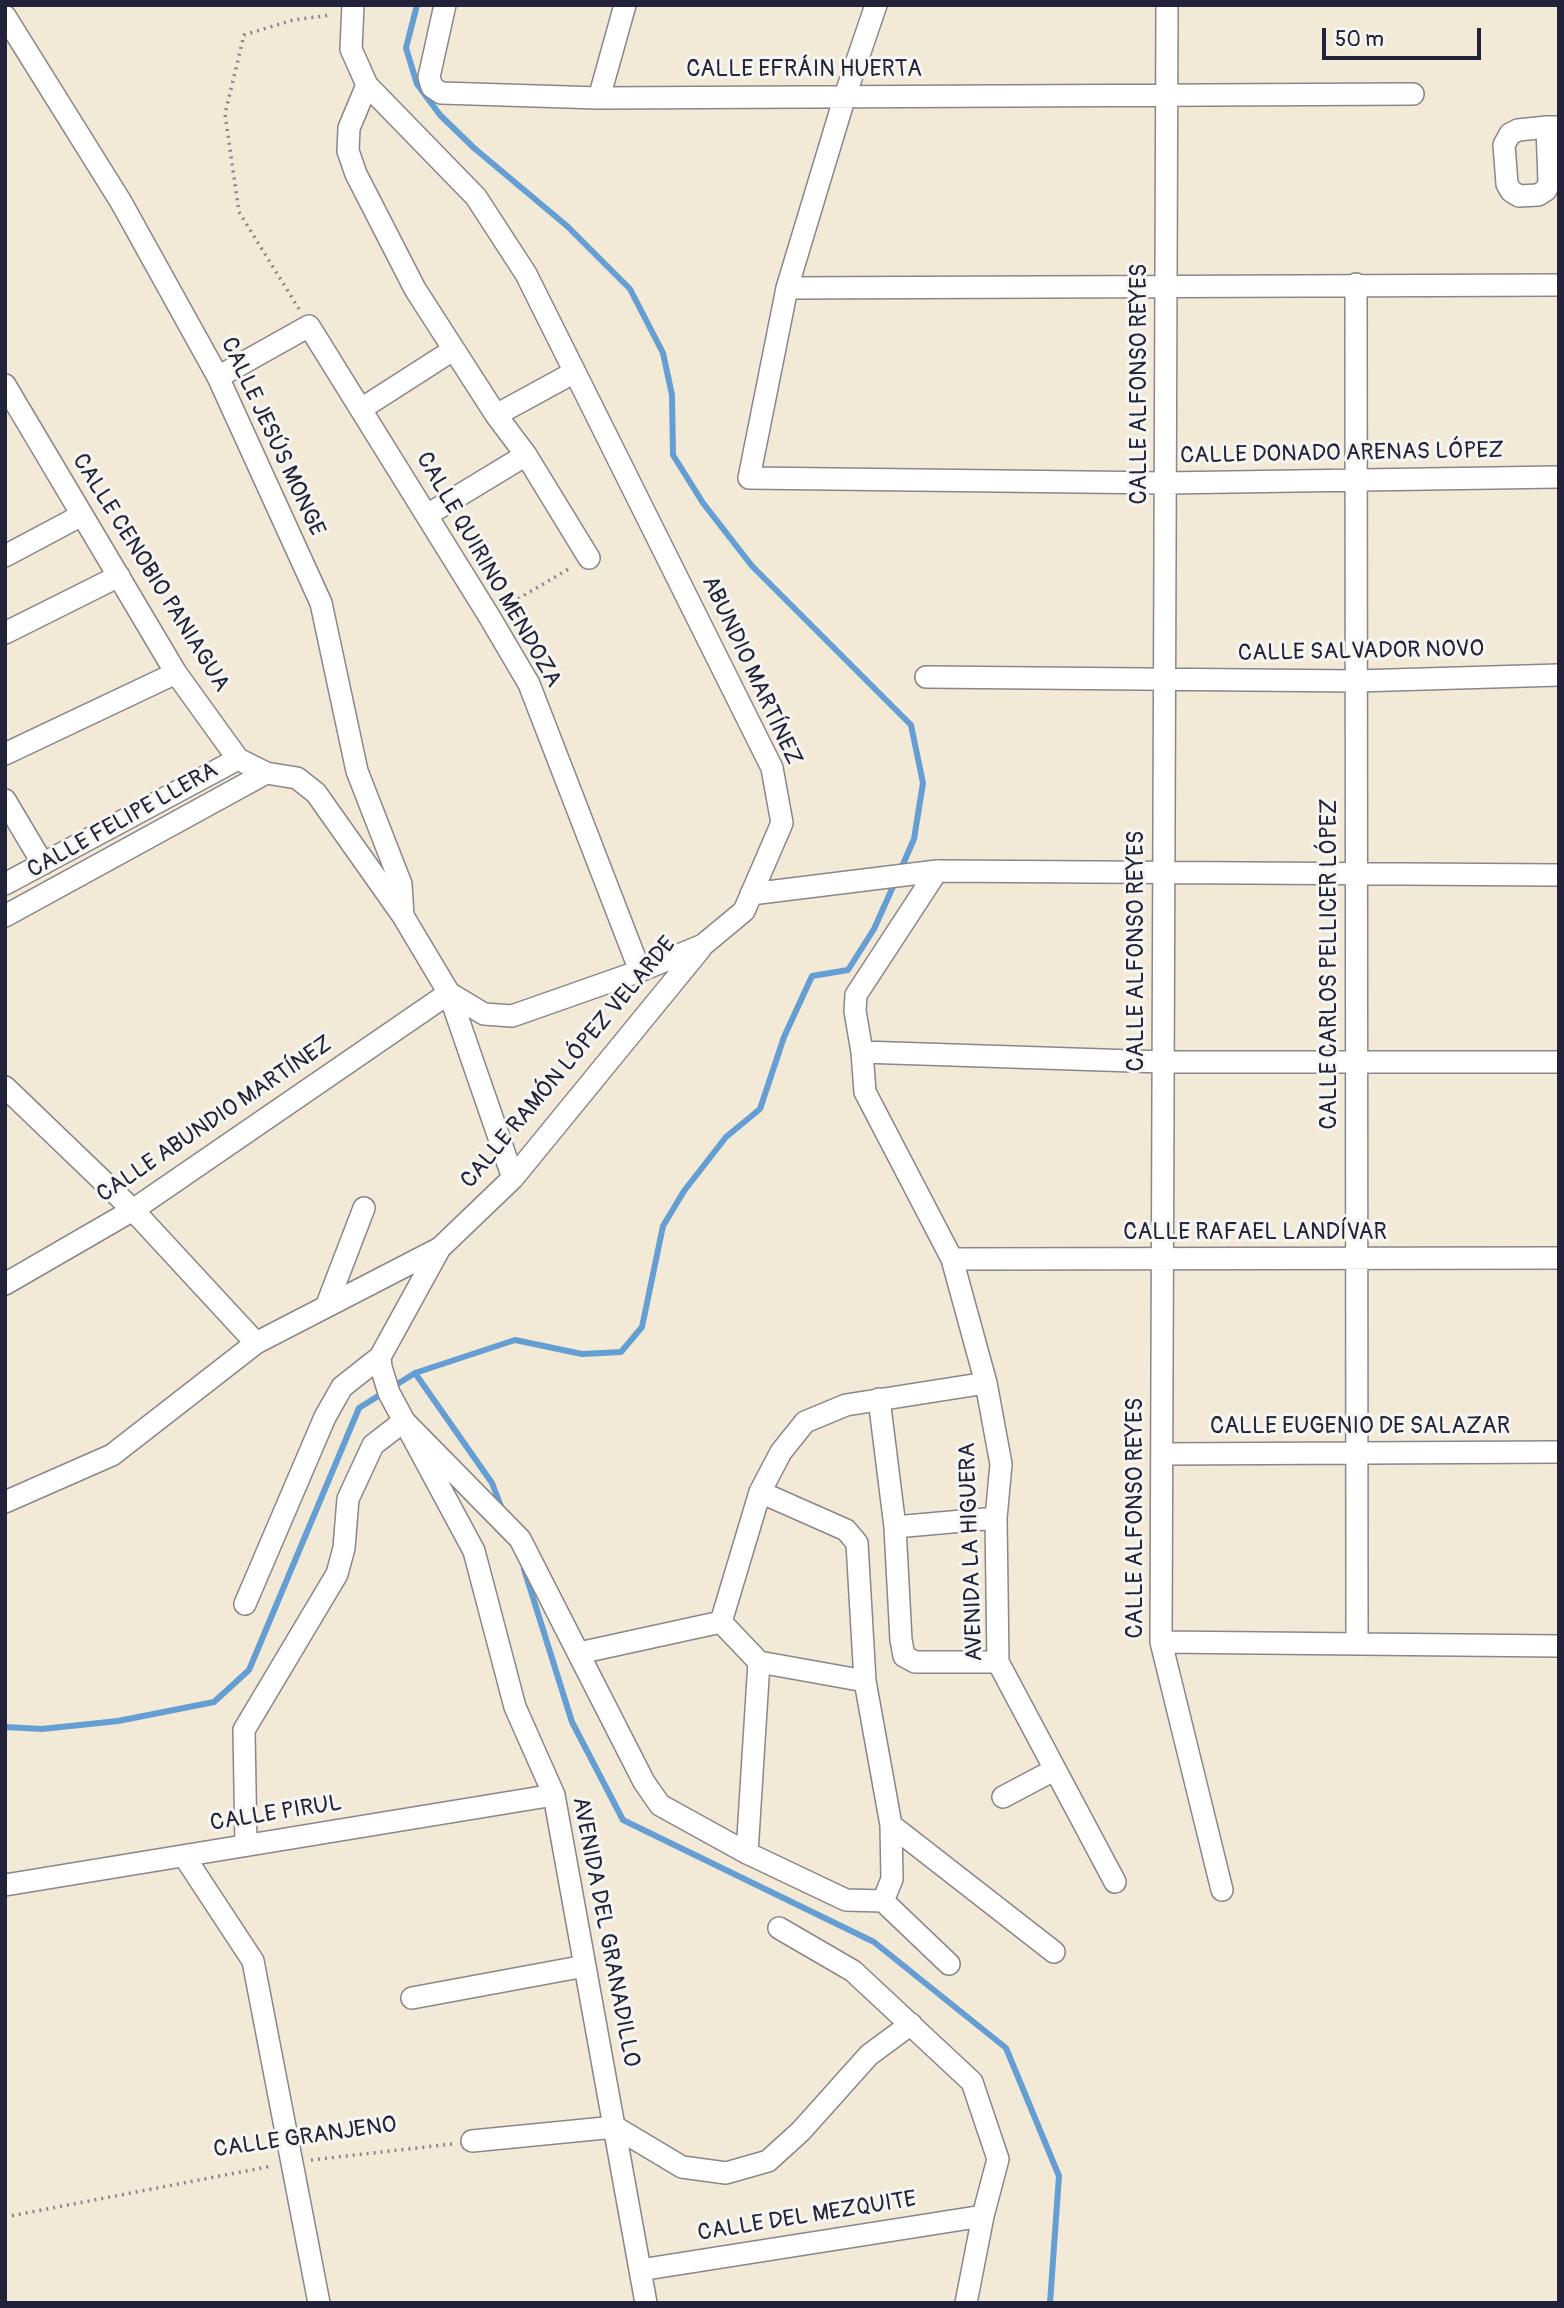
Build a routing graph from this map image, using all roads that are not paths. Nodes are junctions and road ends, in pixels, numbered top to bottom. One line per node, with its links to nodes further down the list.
1 (445, 5): 11 (street, CALLE EFRÁIN HUERTA)
2 (625, 5): 11 (street)
3 (876, 5): 10 (street)
4 (1167, 5): 9 (street, CALLE ALFONSO REYES)
5 (352, 6): 7 (street, ABUNDIO MARTÍNEZ)
6 (5, 16): 18 (street, CALLE JESÚS MONGE)
7 (368, 85): 16 (street); 17 (street, ABUNDIO MARTÍNEZ)
8 (1413, 94): 9 (street, CALLE EFRÁIN HUERTA)
9 (1167, 95): 10 (street, CALLE EFRÁIN HUERTA); 13 (street, CALLE ALFONSO REYES)
10 (845, 96): 11 (street, CALLE EFRÁIN HUERTA); 15 (street)
11 (600, 98)
12 (1356, 284): 13 (street); 14 (street); 24 (street, CALLE CARLOS PELLICER LÓPEZ)
13 (1166, 285): 15 (street); 25 (street, CALLE ALFONSO REYES)
14 (1559, 285)
15 (787, 288): 25 (street, CALLE DONADO ARENAS LÓPEZ)
16 (453, 350): 20 (street); 21 (street)
17 (573, 373): 21 (street); 47 (street, ABUNDIO MARTÍNEZ)
18 (218, 377): 20 (street, CALLE QUIRINO MENDOZA); 49 (street, CALLE JESÚS MONGE)
19 (5, 385): 26 (street, CALLE CENOBIO PANIAGUA)
20 (361, 409): 27 (street, CALLE QUIRINO MENDOZA)
21 (496, 415): 22 (street)
22 (526, 455): 27 (street); 29 (street)
23 (1559, 477): 24 (street, CALLE DONADO ARENAS LÓPEZ)
24 (1357, 479): 25 (street, CALLE DONADO ARENAS LÓPEZ); 36 (street, CALLE CARLOS PELLICER LÓPEZ)
25 (1166, 483): 35 (street, CALLE ALFONSO REYES)
26 (82, 515): 28 (street); 30 (street, CALLE CENOBIO PANIAGUA)
27 (427, 515): 51 (street, CALLE QUIRINO MENDOZA)
28 (5, 556)
29 (589, 558)
30 (119, 576): 31 (street); 32 (street, CALLE CENOBIO PANIAGUA)
31 (5, 633)
32 (176, 673): 37 (street); 38 (street, CALLE CENOBIO PANIAGUA)
33 (1559, 675): 36 (street, CALLE SALVADOR NOVO)
34 (926, 677): 35 (street, CALLE SALVADOR NOVO)
35 (1165, 680): 36 (street, CALLE SALVADOR NOVO); 43 (street, CALLE ALFONSO REYES)
36 (1357, 681): 44 (street, CALLE CARLOS PELLICER LÓPEZ)
37 (5, 754)
38 (238, 759): 39 (street, CALLE CENOBIO PANIAGUA); 41 (street, CALLE FELIPE LLERA)
39 (266, 773): 48 (street, CALLE FELIPE LLERA); 49 (street, ABUNDIO MARTÍNEZ)
40 (5, 800): 41 (street)
41 (43, 864): 46 (street, CALLE FELIPE LLERA)
42 (932, 872): 43 (street); 47 (street); 53 (street, AVENIDA LA HIGUERA)
43 (1164, 873): 44 (street); 54 (street, CALLE ALFONSO REYES)
44 (1357, 874): 45 (street); 55 (street, CALLE CARLOS PELLICER LÓPEZ)
45 (1559, 875)
46 (5, 884)
47 (751, 894): 50 (street, ABUNDIO MARTÍNEZ)
48 (5, 916)
49 (403, 916): 52 (street, ABUNDIO MARTÍNEZ)
50 (703, 946): 51 (street, ABUNDIO MARTÍNEZ); 58 (street, CALLE RAMÓN LÓPEZ VELARDE)
51 (640, 971): 52 (street, ABUNDIO MARTÍNEZ)
52 (449, 993): 58 (street); 60 (street, CALLE ABUNDIO MARTÍNEZ)
53 (862, 1052): 54 (street); 63 (street, AVENIDA LA HIGUERA)
54 (1163, 1062): 55 (street); 64 (street, CALLE ALFONSO REYES)
55 (1357, 1062): 56 (street); 65 (street, CALLE CARLOS PELLICER LÓPEZ)
56 (1559, 1062)
57 (7, 1092): 60 (street)
58 (513, 1178): 61 (street, CALLE RAMÓN LÓPEZ VELARDE)
59 (364, 1208): 67 (street)
60 (133, 1209): 66 (street, CALLE ABUNDIO MARTÍNEZ); 68 (street)
61 (440, 1248): 67 (street); 69 (street, CALLE RAMÓN LÓPEZ VELARDE)
62 (1559, 1258): 65 (street, CALLE RAFAEL LANDÍVAR)
63 (952, 1259): 64 (street, CALLE RAFAEL LANDÍVAR); 70 (street, AVENIDA LA HIGUERA)
64 (1163, 1259): 65 (street, CALLE RAFAEL LANDÍVAR); 75 (street, CALLE ALFONSO REYES)
65 (1357, 1259): 74 (street, CALLE CARLOS PELLICER LÓPEZ)
66 (5, 1284)
67 (326, 1307): 68 (street)
68 (256, 1343): 77 (street)
69 (381, 1362): 72 (street, AVENIDA DEL GRANADILLO); 80 (street)
70 (986, 1383): 71 (street); 78 (street, AVENIDA LA HIGUERA)
71 (875, 1400): 76 (street); 79 (street)
72 (404, 1421): 85 (street); 90 (street, AVENIDA DEL GRANADILLO); 93 (street)
73 (1559, 1452): 74 (street, CALLE EUGENIO DE SALAZAR)
74 (1357, 1453): 75 (street, CALLE EUGENIO DE SALAZAR); 83 (street, CALLE CARLOS PELLICER LÓPEZ)
75 (1162, 1454): 82 (street, CALLE ALFONSO REYES)
76 (760, 1492): 81 (street); 88 (street)
77 (5, 1502)
78 (996, 1518): 79 (street); 87 (street, AVENIDA LA HIGUERA)
79 (895, 1527): 87 (street)
80 (245, 1604)
81 (721, 1622): 85 (street); 86 (street)
82 (1161, 1643): 83 (street); 98 (street, CALLE ALFONSO REYES)
83 (1357, 1644): 84 (street)
84 (1559, 1646)
85 (579, 1653): 94 (street)
86 (758, 1662): 88 (street); 94 (street)
87 (998, 1662): 89 (street, AVENIDA LA HIGUERA)
88 (864, 1681): 92 (street)
89 (1054, 1770): 91 (street); 96 (street, AVENIDA LA HIGUERA)
90 (554, 1796): 93 (street, CALLE PIRUL); 103 (street, AVENIDA DEL GRANADILLO)
91 (1003, 1797)
92 (891, 1825): 99 (street); 101 (street)
93 (246, 1845): 95 (street, CALLE PIRUL)
94 (747, 1853): 99 (street)
95 (184, 1856): 97 (street, CALLE PIRUL); 110 (street)
96 (1115, 1882)
97 (5, 1885)
98 (1222, 1890)
99 (883, 1901): 102 (street)
100 (779, 1928): 105 (street)
101 (1054, 1952)
102 (949, 1964)
103 (586, 1966): 104 (street); 106 (street, AVENIDA DEL GRANADILLO)
104 (412, 1998)
105 (911, 2024): 106 (street); 108 (street)
106 (615, 2127): 107 (street); 109 (street, AVENIDA DEL GRANADILLO)
107 (472, 2141)
108 (983, 2216): 109 (street, CALLE DEL MEZQUITE); 112 (street)
109 (640, 2270): 111 (street, AVENIDA DEL GRANADILLO)
110 (319, 2303)
111 (646, 2303)
112 (966, 2303)

